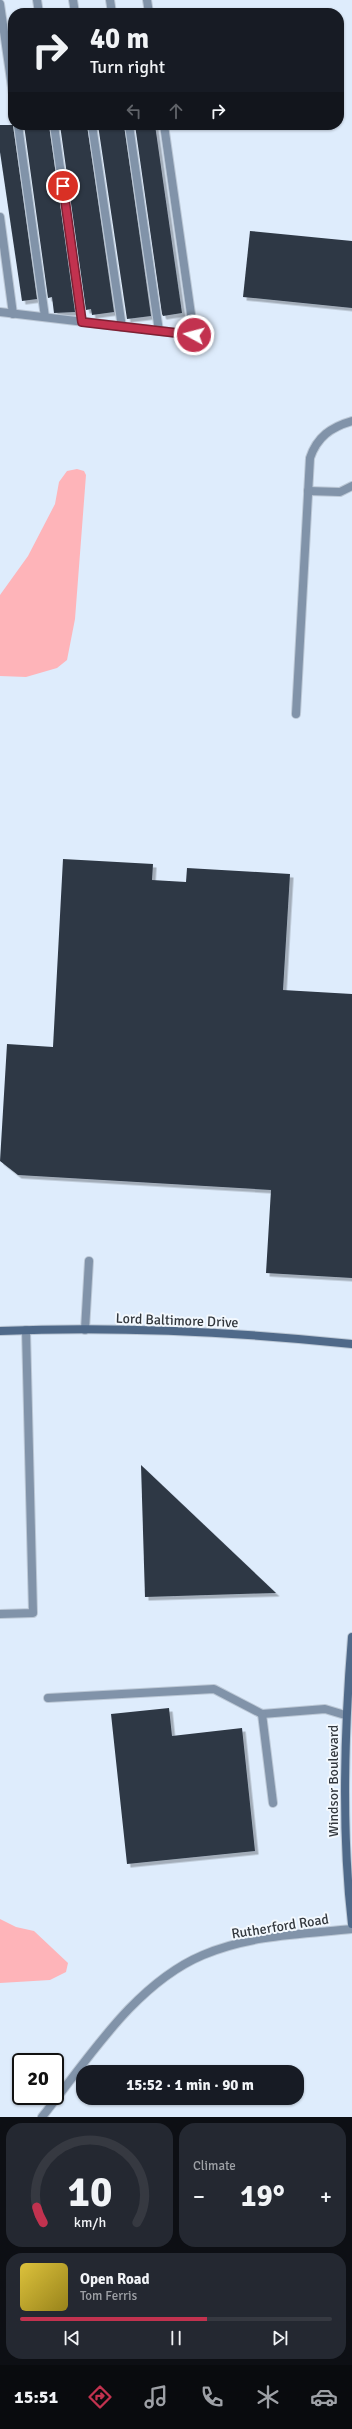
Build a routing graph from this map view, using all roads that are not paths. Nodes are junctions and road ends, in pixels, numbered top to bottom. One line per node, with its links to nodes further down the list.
1 (0, 4): 2 (street)
2 (8, 59)
3 (19, 130): 11 (street)
4 (55, 130): 12 (street)
5 (93, 130): 13 (street)
6 (130, 130): 14 (street)
7 (165, 130): 14 (street)
8 (0, 217): 10 (street)
9 (0, 312): 10 (street)
10 (13, 314): 11 (street)
11 (46, 317): 12 (street)
12 (82, 322): 13 (street)
13 (122, 327): 14 (street)
14 (159, 331)
15 (352, 421): 17 (street)
16 (352, 486): 17 (street)
17 (308, 491): 18 (street)
18 (296, 714)
19 (89, 1261): 21 (street)
20 (26, 1330): 21 (main road, Lord Baltimore Drive); 22 (main road, Lord Baltimore Drive); 24 (street)
21 (85, 1330): 23 (main road, Lord Baltimore Drive)
22 (0, 1331)
23 (352, 1344)
24 (0, 1614)
25 (352, 1637): 28 (main road, Windsor Boulevard)
26 (48, 1698): 27 (street)
27 (262, 1714): 28 (street); 29 (street)
28 (345, 1715): 30 (main road, Windsor Boulevard)
29 (273, 1803)
30 (352, 1924)
31 (352, 1929): 32 (street, Rutherford Road)
32 (42, 2117)

